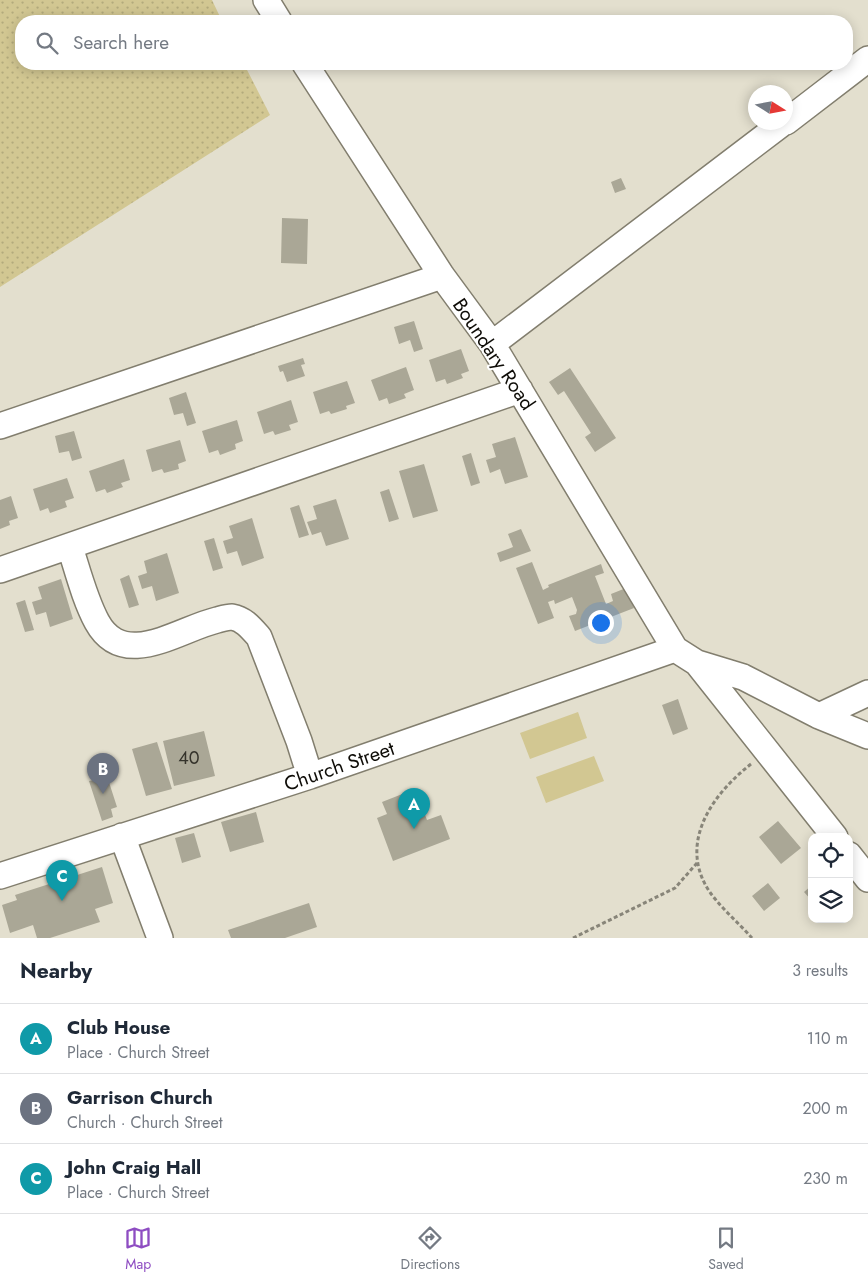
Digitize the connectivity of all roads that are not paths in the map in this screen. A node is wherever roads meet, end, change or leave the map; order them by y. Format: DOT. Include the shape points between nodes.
graph roads {
  1 [pos="266,0"];
  2 [pos="275,15"];
  3 [pos="868,59"];
  4 [pos="309,70"];
  5 [pos="793,116"];
  6 [pos="774,130"];
  7 [pos="442,276"];
  8 [pos="492,344"];
  9 [pos="520,390"];
  10 [pos="0,426"];
  11 [pos="70,547"];
  12 [pos="0,570"];
  13 [pos="676,649"];
  14 [pos="697,663"];
  15 [pos="868,693"];
  16 [pos="819,716"];
  17 [pos="868,736"];
  18 [pos="310,776"];
  19 [pos="832,833"];
  20 [pos="122,836"];
  21 [pos="853,860"];
  22 [pos="0,876"];
  23 [pos="868,879"];
  24 [pos="160,938"];
  1 -- 2 [label="street"];
  3 -- 5 [label="street"];
  4 -- 7 [label="street, Boundary Road"];
  6 -- 8 [label="street"];
  7 -- 8 [label="street, Boundary Road"];
  7 -- 10 [label="street"];
  8 -- 9 [label="street, Boundary Road"];
  9 -- 11 [label="street"];
  9 -- 13 [label="street, Boundary Road"];
  11 -- 12 [label="street"];
  11 -- 18 [label="street" via="98,624 118,644 143,646 231,617 248,624 259,637"];
  13 -- 14 [label="street"];
  13 -- 18 [label="street, Church Street"];
  14 -- 16 [label="street" via="743,678"];
  14 -- 19 [label="street"];
  15 -- 16 [label="street"];
  16 -- 17 [label="street"];
  18 -- 20 [label="street, Church Street"];
  20 -- 22 [label="street, Church Street"];
  20 -- 24 [label="street"];
  21 -- 23 [label="street"];
}
